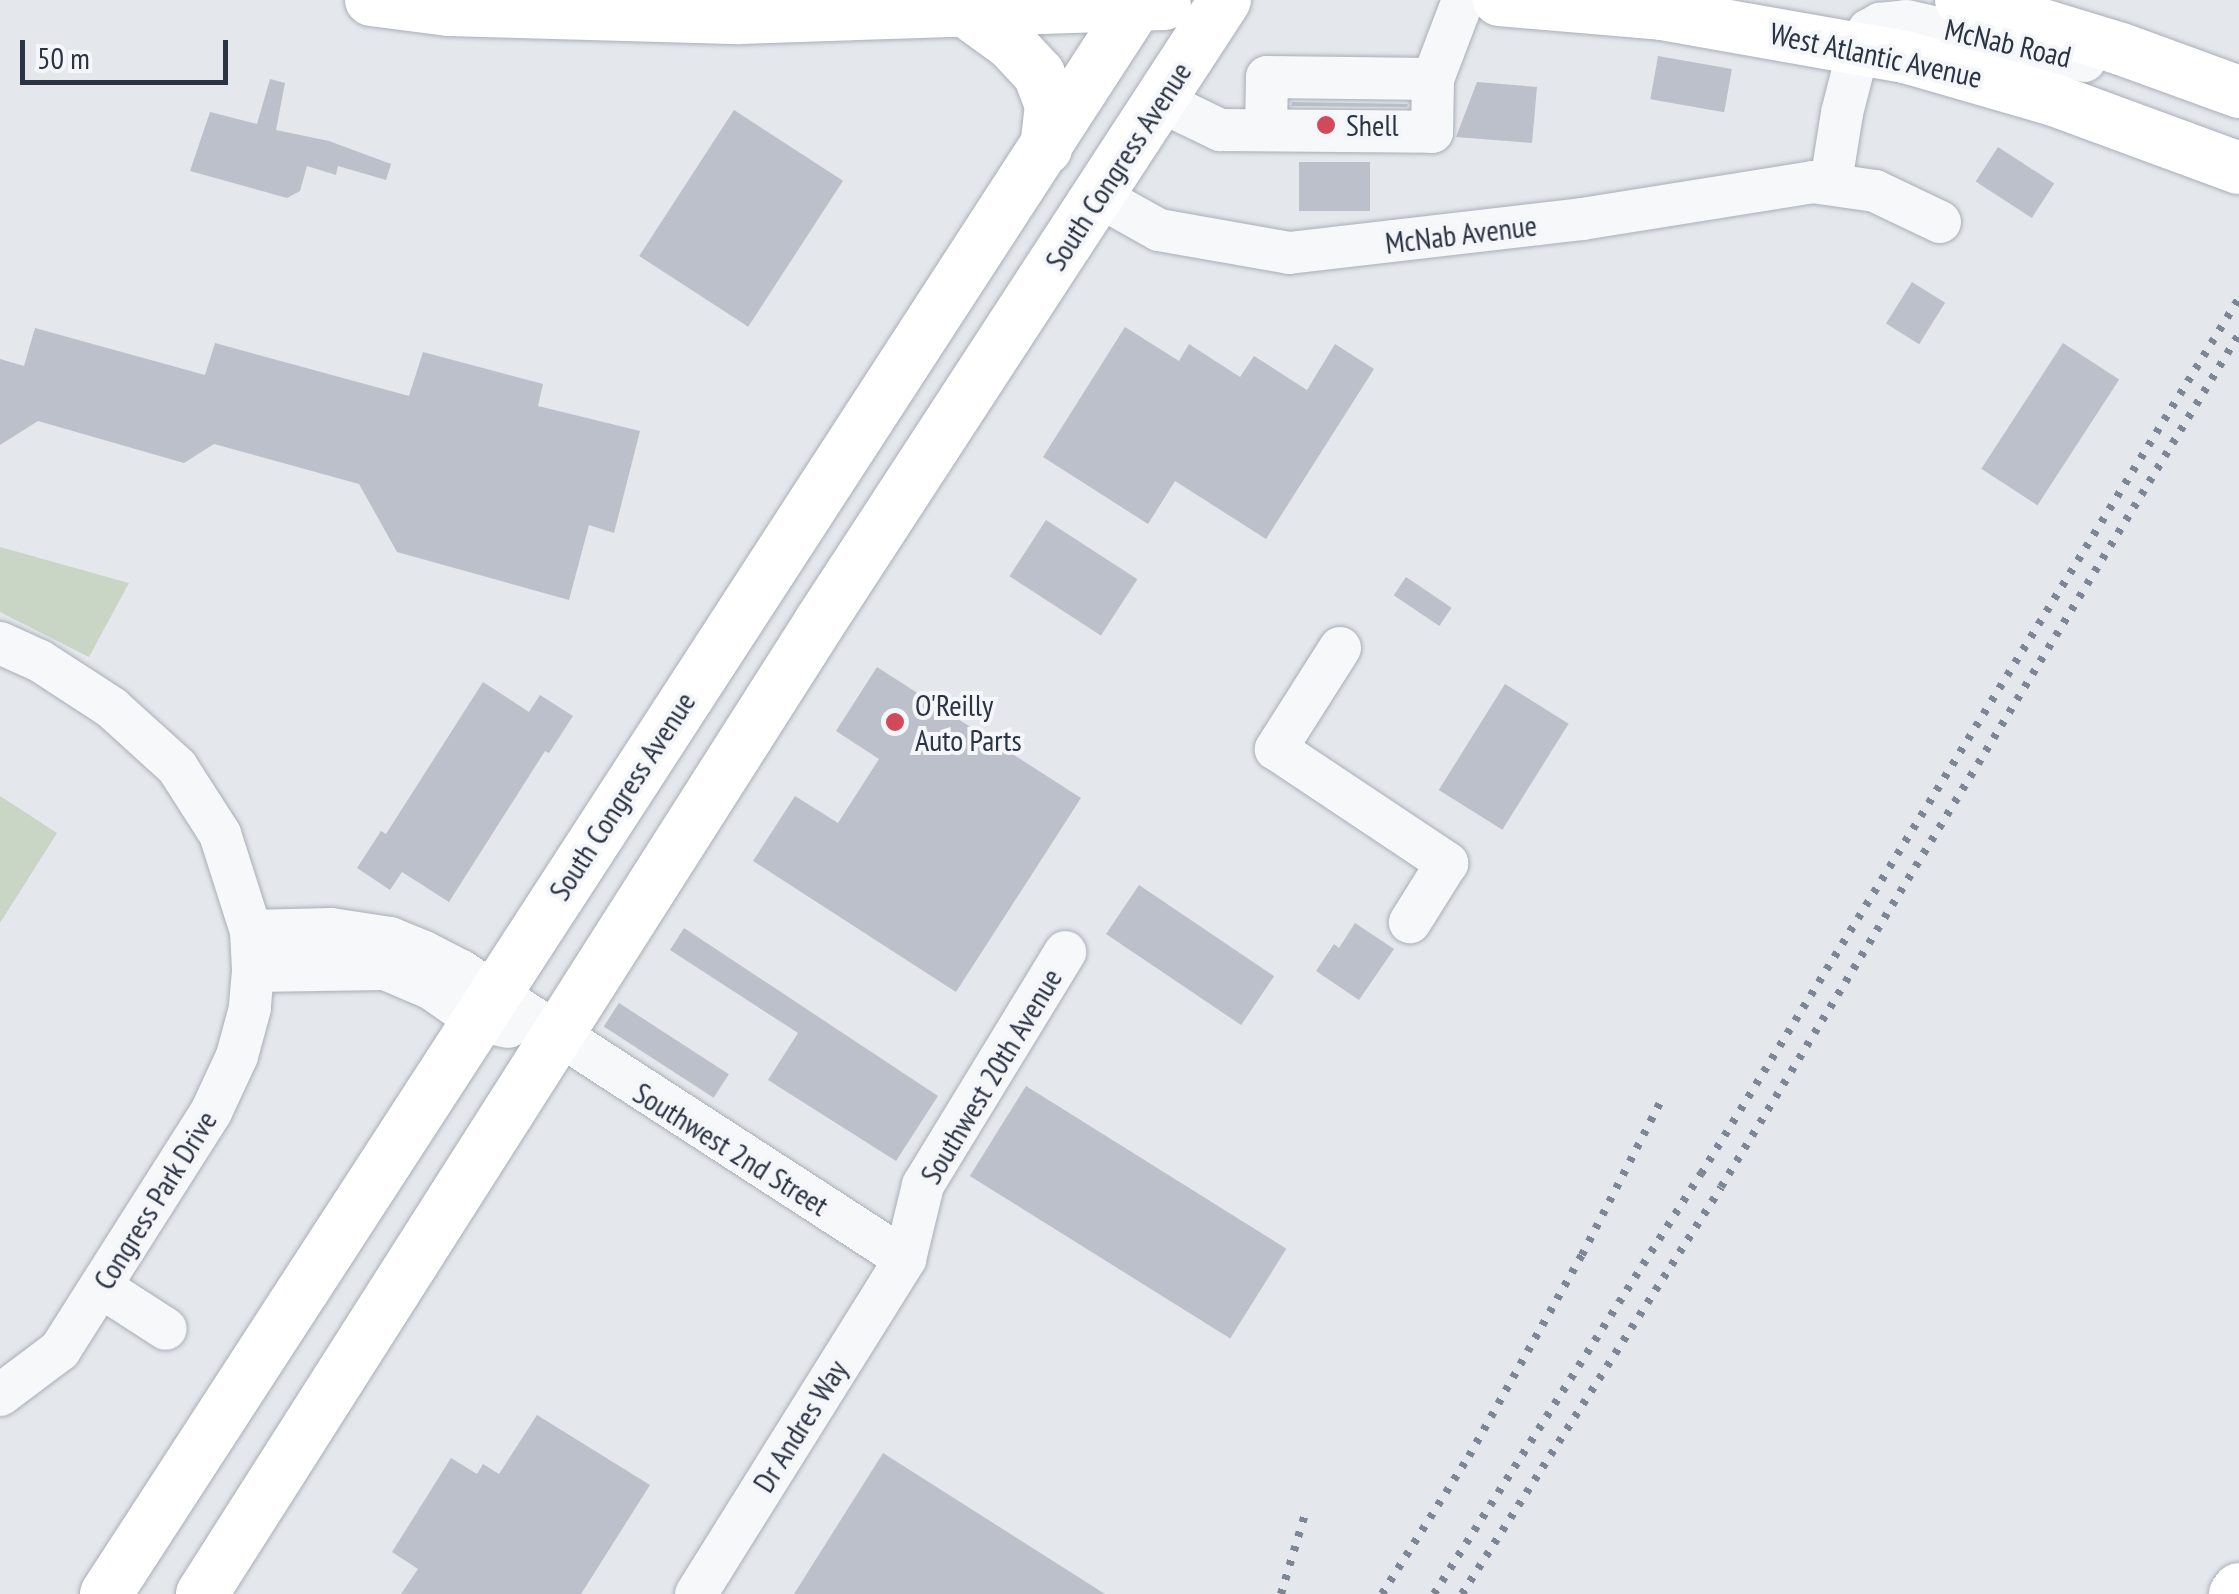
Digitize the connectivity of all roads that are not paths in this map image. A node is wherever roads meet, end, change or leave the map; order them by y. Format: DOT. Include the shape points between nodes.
graph roads {
  1 [pos="371,0"];
  2 [pos="1223,0"];
  3 [pos="1463,0"];
  4 [pos="1499,0"];
  5 [pos="1961,0"];
  6 [pos="1138,3"];
  7 [pos="964,10"];
  8 [pos="1859,46"];
  9 [pos="2239,94"];
  10 [pos="1160,101"];
  11 [pos="1046,148"];
  12 [pos="2239,168"];
  13 [pos="1831,182"];
  14 [pos="1098,196"];
  15 [pos="1940,222"];
  16 [pos="805,514"];
  17 [pos="820,622"];
  18 [pos="0,643"];
  19 [pos="1340,648"];
  20 [pos="1410,922"];
  21 [pos="252,951"];
  22 [pos="1065,952"];
  23 [pos="484,1007"];
  24 [pos="558,1038"];
  25 [pos="905,1259"];
  26 [pos="101,1286"];
  27 [pos="166,1328"];
  28 [pos="0,1395"];
  29 [pos="106,1594"];
  30 [pos="202,1594"];
  31 [pos="696,1594"];
  1 -- 7 [label="main road" via="612,16"];
  2 -- 6 [label="main road"];
  2 -- 10 [label="main road, South Congress Avenue"];
  3 -- 10 [label="street" via="1432,79 1432,132 1337,106 1220,130"];
  4 -- 8 [label="main road, West Atlantic Avenue" via="1661,14"];
  5 -- 9 [label="main road" via="2122,49"];
  6 -- 7 [label="main road"];
  6 -- 11 [label="main road, South Congress Avenue"];
  7 -- 11 [label="main road" via="1039,74 1051,105"];
  8 -- 9 [label="street, McNab Road" via="1869,30 1907,20"];
  8 -- 12 [label="main road, West Atlantic Avenue" via="2054,100"];
  8 -- 13 [label="street"];
  10 -- 14 [label="main road, South Congress Avenue"];
  11 -- 16 [label="main road, South Congress Avenue"];
  13 -- 14 [label="street, McNab Avenue" via="1582,220 1288,253 1159,230"];
  13 -- 15 [label="street" via="1876,191"];
  14 -- 17 [label="main road, South Congress Avenue"];
  16 -- 17 [label="main road" via="826,576"];
  16 -- 23 [label="main road, South Congress Avenue"];
  17 -- 24 [label="main road, South Congress Avenue"];
  18 -- 21 [label="street, Congress Park Drive" via="112,708 177,767 220,834"];
  19 -- 20 [label="street" via="1276,749 1447,863"];
  21 -- 23 [label="street" via="385,969"];
  21 -- 26 [label="street, Congress Park Drive" via="237,1056 211,1112"];
  22 -- 25 [label="street, Southwest 20th Avenue" via="922,1185"];
  23 -- 24 [label="street, Southwest 2nd Street"];
  23 -- 29 [label="main road, South Congress Avenue"];
  24 -- 25 [label="street, Southwest 2nd Street"];
  24 -- 30 [label="main road, South Congress Avenue"];
  25 -- 31 [label="street, Dr Andres Way"];
  26 -- 27 [label="street"];
  26 -- 28 [label="street, Congress Park Drive" via="60,1350"];
}
